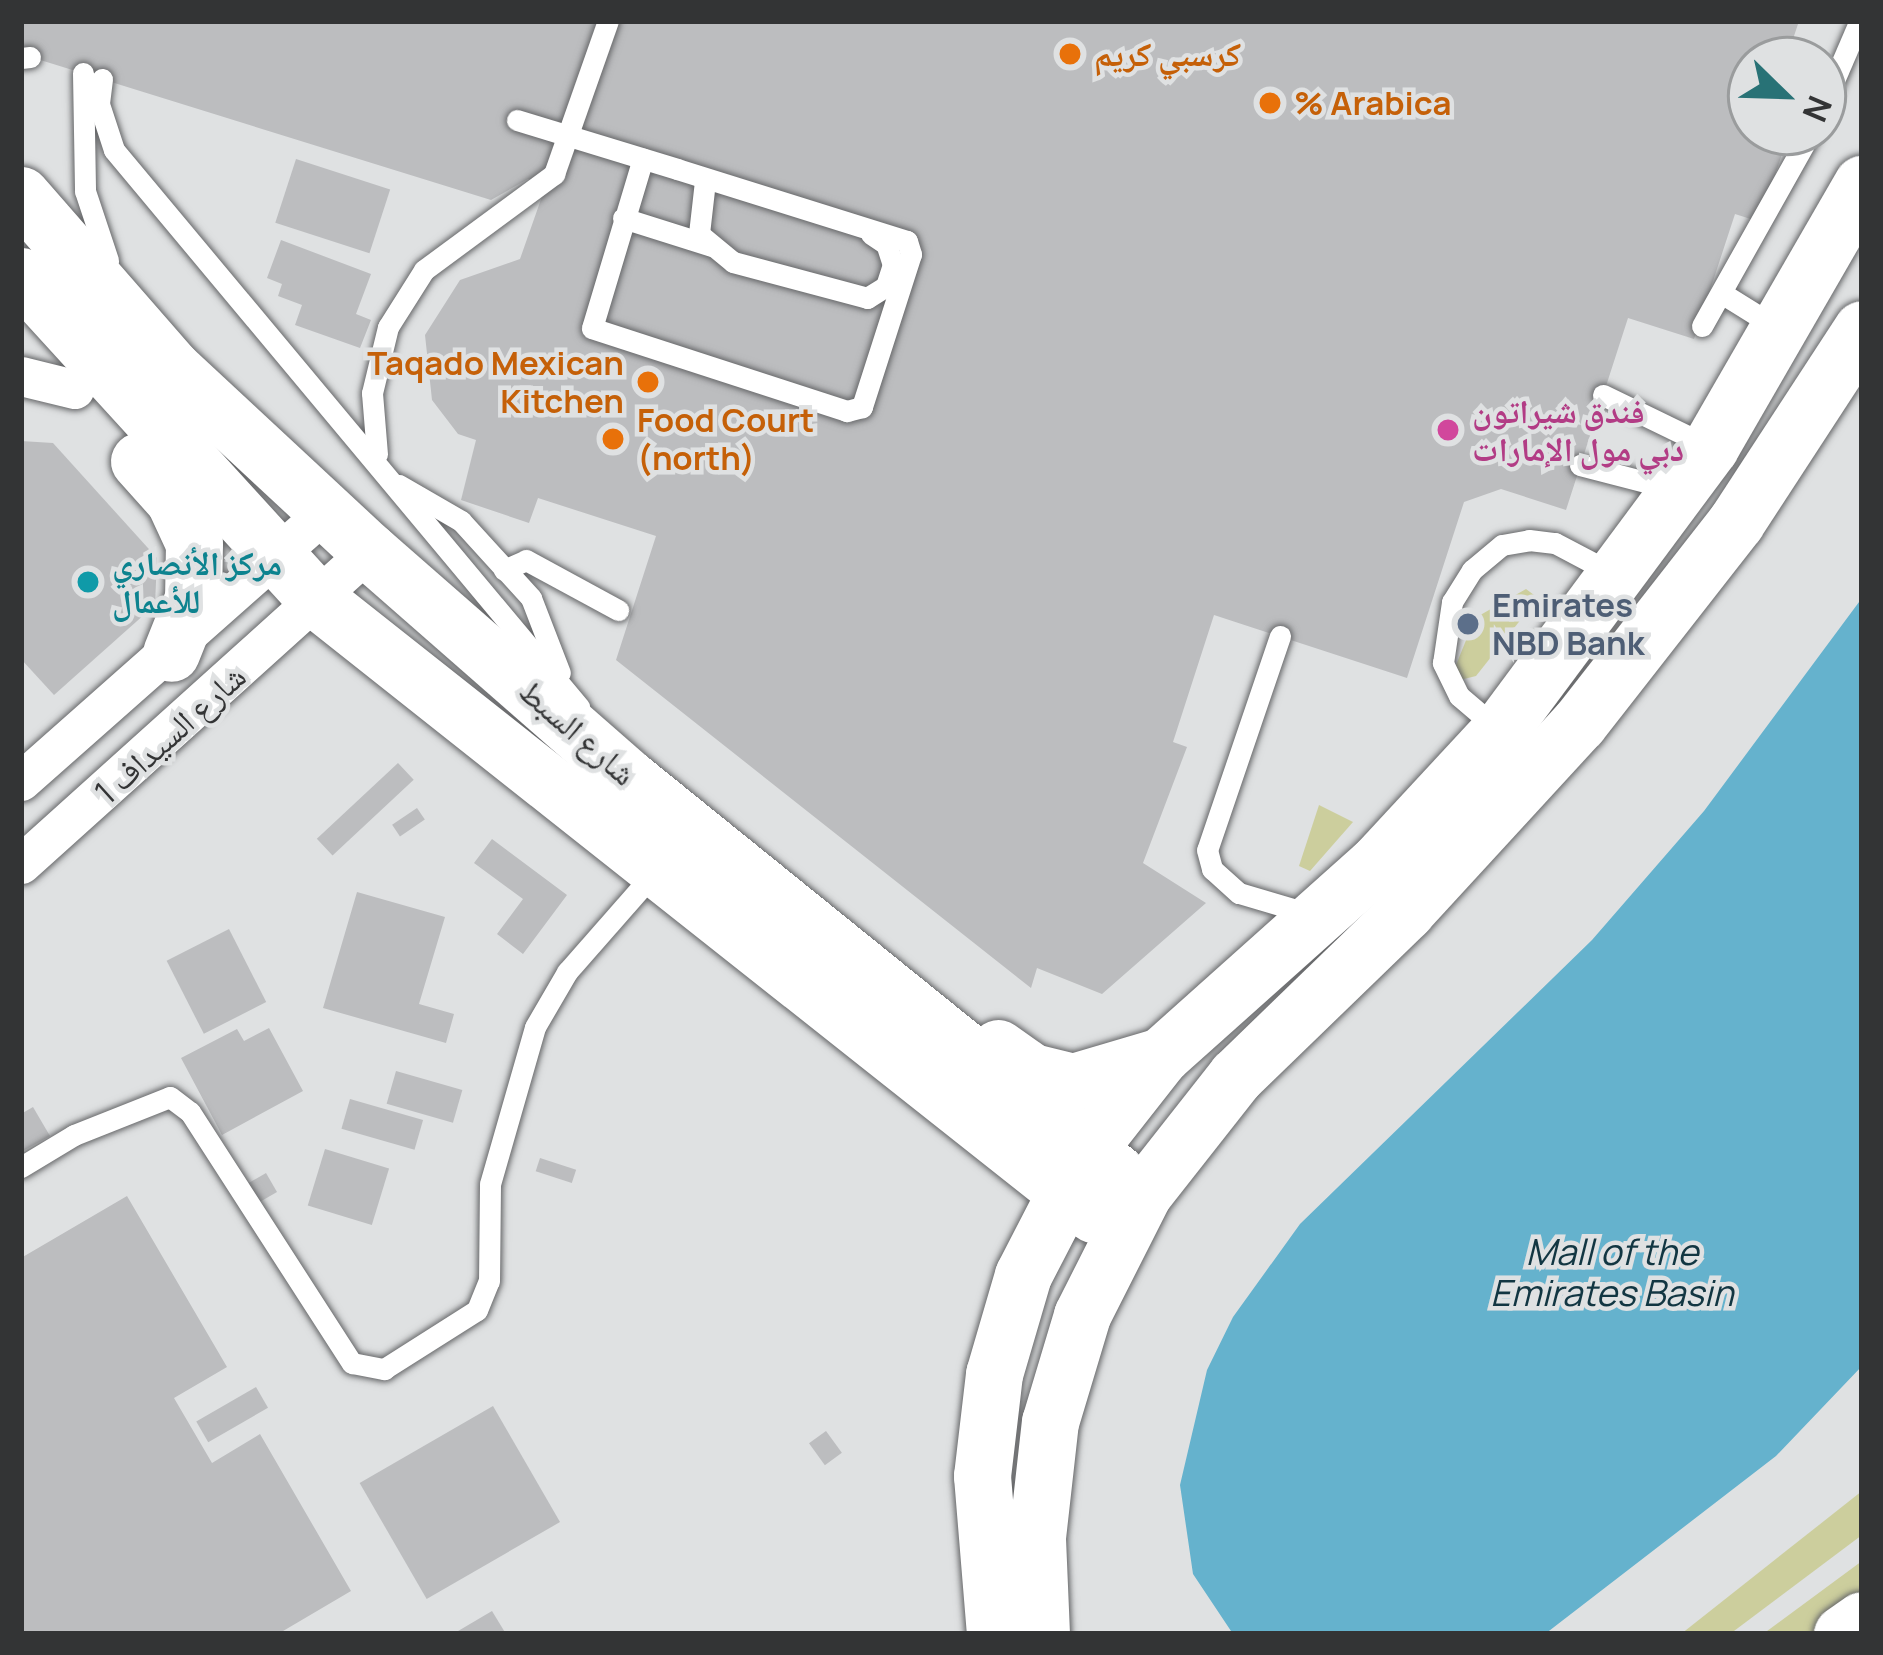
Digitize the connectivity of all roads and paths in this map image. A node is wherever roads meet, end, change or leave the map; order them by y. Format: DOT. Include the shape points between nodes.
graph roads {
  1 [pos="608,21"];
  2 [pos="568,138"];
  3 [pos="1798,156"];
  4 [pos="642,160"];
  5 [pos="705,181"];
  6 [pos="1862,184"];
  7 [pos="21,195"];
  8 [pos="623,218"];
  9 [pos="706,244"];
  10 [pos="21,276"];
  11 [pos="1723,294"];
  12 [pos="871,296"];
  13 [pos="896,304"];
  14 [pos="21,313"];
  15 [pos="1702,326"];
  16 [pos="1862,329"];
  17 [pos="1781,330"];
  18 [pos="172,368"];
  19 [pos="48,382"];
  20 [pos="1603,395"];
  21 [pos="378,460"];
  22 [pos="1580,465"];
  23 [pos="1696,468"];
  24 [pos="1619,480"];
  25 [pos="395,484"];
  26 [pos="326,511"];
  27 [pos="369,550"];
  28 [pos="1634,557"];
  29 [pos="273,559"];
  30 [pos="504,570"];
  31 [pos="316,599"];
  32 [pos="618,610"];
  33 [pos="1280,636"];
  34 [pos="170,653"];
  35 [pos="561,680"];
  36 [pos="1500,730"];
  37 [pos="627,777"];
  38 [pos="21,781"];
  39 [pos="21,864"];
  40 [pos="654,872"];
  41 [pos="1323,914"];
  42 [pos="906,1004"];
  43 [pos="1161,1056"];
  44 [pos="21,1167"];
  45 [pos="1075,1171"];
  46 [pos="1132,1214"];
  47 [pos="1862,1620"];
  48 [pos="995,1634"];
  49 [pos="1041,1634"];
  50 [pos="1842,1634"];
  1 -- 2 [label="lane"];
  2 -- 4 [label="lane"];
  2 -- 21 [label="lane" via="525,203 450,248 405,297 377,359"];
  3 -- 11 [label="lane"];
  4 -- 5 [label="lane"];
  4 -- 8 [label="lane"];
  4 -- 13 [label="lane" via="907,241 911,254"];
  5 -- 9 [label="lane" via="696,210"];
  5 -- 12 [label="lane" via="878,237 893,265 886,286"];
  6 -- 17 [label="street"];
  7 -- 18 [label="street, شارع السبط"];
  8 -- 9 [label="lane"];
  8 -- 13 [label="lane" via="592,318 602,334 852,412 862,407"];
  9 -- 12 [label="lane"];
  10 -- 29 [label="street, شارع السبط"];
  11 -- 15 [label="lane"];
  11 -- 17 [label="lane"];
  12 -- 13 [label="lane"];
  14 -- 19 [label="street"];
  16 -- 46 [label="street" via="1736,522 1579,723 1406,911 1236,1076"];
  17 -- 23 [label="street"];
  18 -- 21 [label="lane" via="158,329 96,238 85,191 92,76 114,150"];
  18 -- 26 [label="street, شارع السبط"];
  19 -- 34 [label="street" via="189,528 196,580"];
  20 -- 23 [label="lane"];
  21 -- 25 [label="lane"];
  22 -- 24 [label="lane"];
  23 -- 24 [label="lane"];
  23 -- 28 [label="street"];
  24 -- 28 [label="lane"];
  25 -- 30 [label="lane" via="446,510"];
  25 -- 35 [label="lane"];
  26 -- 27 [label="street, شارع السبط"];
  26 -- 29 [label="street, شارع السيداف 1"];
  27 -- 31 [label="street, شارع السيداف 1"];
  27 -- 37 [label="street, شارع السبط"];
  28 -- 36 [label="street"];
  28 -- 36 [label="lane" via="1528,540 1502,545 1472,570 1452,602 1443,663 1459,696"];
  29 -- 31 [label="street, شارع السبط"];
  29 -- 34 [label="street, شارع السيداف 1"];
  30 -- 32 [label="lane" via="526,560"];
  30 -- 35 [label="lane" via="538,609"];
  31 -- 39 [label="street, شارع السيداف 1"];
  31 -- 40 [label="street, شارع السبط"];
  33 -- 41 [label="lane" via="1207,850 1212,868 1239,893"];
  34 -- 38 [label="street, شارع السيداف 1"];
  35 -- 37 [label="lane"];
  36 -- 41 [label="street"];
  37 -- 42 [label="street, شارع السبط"];
  40 -- 44 [label="lane" via="567,972 535,1027 490,1184 489,1280 477,1310 384,1369 352,1364 190,1112 170,1097"];
  40 -- 45 [label="street, شارع السبط"];
  41 -- 43 [label="street"];
  42 -- 43 [label="street" via="959,1018 1052,1079 1100,1078"];
  42 -- 45 [label="street, شارع السبط"];
  43 -- 45 [label="street"];
  45 -- 46 [label="street, شارع السبط"];
  45 -- 48 [label="street" via="1006,1324 986,1425 982,1529"];
  46 -- 49 [label="street" via="1082,1315 1050,1422 1037,1537"];
  47 -- 50 [label="street"];
}
